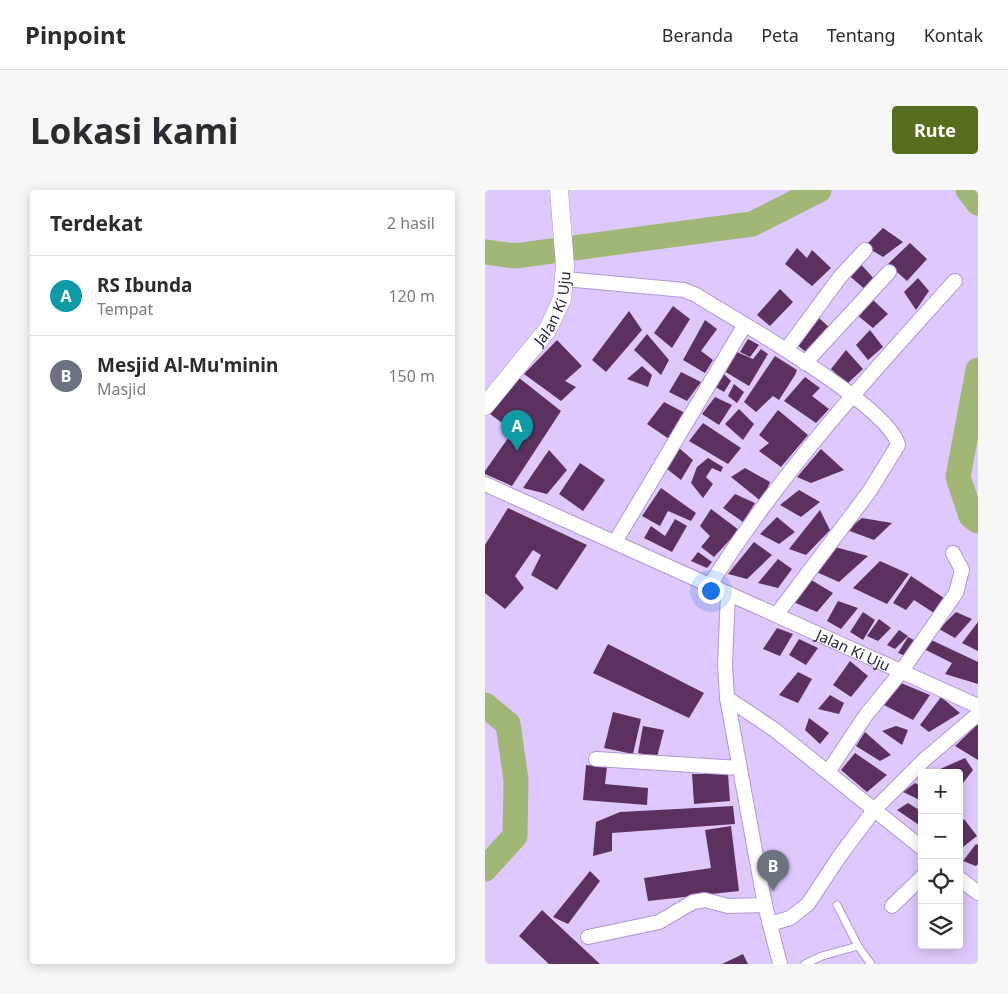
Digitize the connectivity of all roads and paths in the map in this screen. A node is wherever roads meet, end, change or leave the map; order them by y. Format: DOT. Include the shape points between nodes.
graph roads {
  1 [pos="560,194"];
  2 [pos="865,250"];
  3 [pos="565,272"];
  4 [pos="889,272"];
  5 [pos="955,281"];
  6 [pos="744,326"];
  7 [pos="786,350"];
  8 [pos="805,363"];
  9 [pos="853,396"];
  10 [pos="485,406"];
  11 [pos="485,484"];
  12 [pos="615,542"];
  13 [pos="953,553"];
  14 [pos="710,585"];
  15 [pos="728,593"];
  16 [pos="777,614"];
  17 [pos="901,672"];
  18 [pos="727,698"];
  19 [pos="978,706"];
  20 [pos="978,714"];
  21 [pos="597,759"];
  22 [pos="740,768"];
  23 [pos="828,772"];
  24 [pos="875,810"];
  25 [pos="918,845"];
  26 [pos="918,881"];
  27 [pos="963,881"];
  28 [pos="978,892"];
  29 [pos="765,905"];
  30 [pos="837,905"];
  31 [pos="892,906"];
  32 [pos="770,924"];
  33 [pos="588,937"];
  34 [pos="858,946"];
  35 [pos="780,964"];
  36 [pos="805,964"];
  37 [pos="871,964"];
  1 -- 3 [label="street, Jalan Ki Uju"];
  2 -- 7 [label="street" via="840,277"];
  3 -- 6 [label="street" via="684,290"];
  3 -- 10 [label="street, Jalan Ki Uju" via="562,299 548,330"];
  4 -- 8 [label="street"];
  5 -- 9 [label="street"];
  6 -- 7 [label="street"];
  6 -- 12 [label="street"];
  7 -- 8 [label="street"];
  8 -- 9 [label="street"];
  9 -- 14 [label="street" via="772,492"];
  9 -- 16 [label="street" via="893,432 898,445 869,492"];
  11 -- 12 [label="street, Jalan Ki Uju"];
  12 -- 14 [label="street, Jalan Ki Uju"];
  13 -- 17 [label="street" via="962,570 956,593"];
  14 -- 15 [label="street, Jalan Ki Uju"];
  15 -- 16 [label="street, Jalan Ki Uju"];
  15 -- 18 [label="street"];
  16 -- 17 [label="street, Jalan Ki Uju"];
  17 -- 19 [label="street, Jalan Ki Uju"];
  17 -- 23 [label="street"];
  18 -- 22 [label="street"];
  18 -- 23 [label="street" via="775,730"];
  20 -- 24 [label="street" via="924,760"];
  21 -- 22 [label="street"];
  22 -- 29 [label="street"];
  23 -- 24 [label="street"];
  24 -- 25 [label="street"];
  24 -- 32 [label="street" via="839,856 808,904 790,918"];
  26 -- 31 [label="street"];
  27 -- 28 [label="street"];
  29 -- 32 [label="street"];
  29 -- 33 [label="street" via="728,906 705,900 693,902 659,922"];
  30 -- 34 [label="lane"];
  32 -- 35 [label="street"];
  34 -- 36 [label="lane"];
  34 -- 37 [label="lane"];
}
